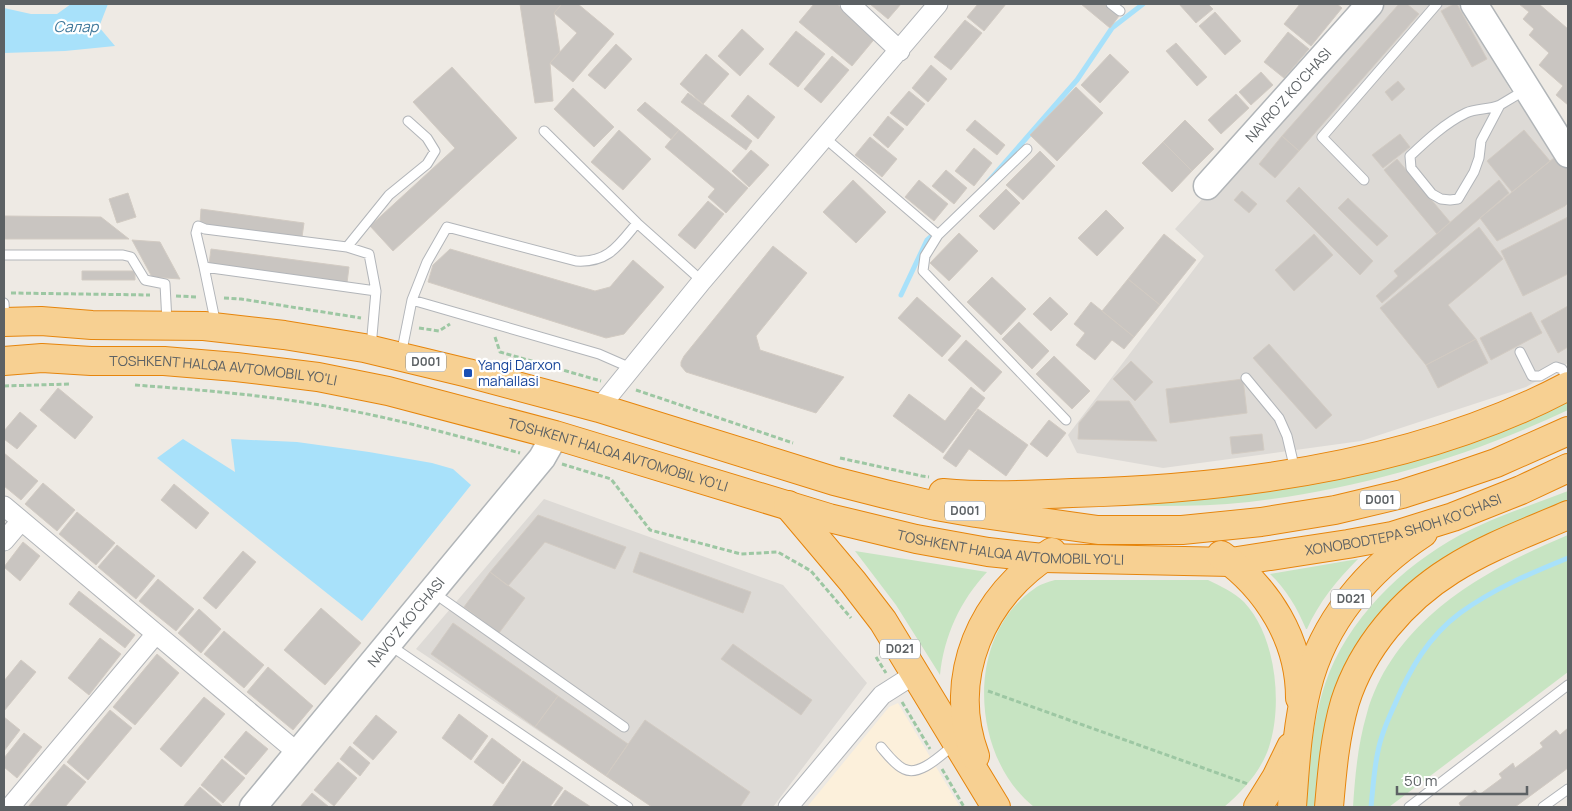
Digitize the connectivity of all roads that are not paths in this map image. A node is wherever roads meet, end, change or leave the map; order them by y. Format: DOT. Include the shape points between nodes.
graph roads {
  1 [pos="850,4"];
  2 [pos="938,4"];
  3 [pos="1111,4"];
  4 [pos="1370,4"];
  5 [pos="1437,4"];
  6 [pos="1474,4"];
  7 [pos="1120,11"];
  8 [pos="900,51"];
  9 [pos="1527,88"];
  10 [pos="1500,105"];
  11 [pos="408,121"];
  12 [pos="544,131"];
  13 [pos="825,138"];
  14 [pos="1027,149"];
  15 [pos="1568,154"];
  16 [pos="1364,180"];
  17 [pos="1207,186"];
  18 [pos="637,223"];
  19 [pos="938,235"];
  20 [pos="348,247"];
  21 [pos="4,255"];
  22 [pos="204,267"];
  23 [pos="702,281"];
  24 [pos="376,291"];
  25 [pos="412,300"];
  26 [pos="4,316"];
  27 [pos="167,325"];
  28 [pos="216,328"];
  29 [pos="371,350"];
  30 [pos="1520,352"];
  31 [pos="401,356"];
  32 [pos="4,361"];
  33 [pos="631,368"];
  34 [pos="1246,378"];
  35 [pos="1568,380"];
  36 [pos="1568,386"];
  37 [pos="599,408"];
  38 [pos="1066,420"];
  39 [pos="1568,431"];
  40 [pos="549,446"];
  41 [pos="832,468"];
  42 [pos="1568,468"];
  43 [pos="1295,472"];
  44 [pos="788,505"];
  45 [pos="4,506"];
  46 [pos="1568,515"];
  47 [pos="1453,517"];
  48 [pos="21,520"];
  49 [pos="1098,530"];
  50 [pos="1182,530"];
  51 [pos="4,541"];
  52 [pos="1043,558"];
  53 [pos="1230,562"];
  54 [pos="432,592"];
  55 [pos="155,635"];
  56 [pos="388,644"];
  57 [pos="1568,685"];
  58 [pos="910,691"];
  59 [pos="1300,719"];
  60 [pos="624,727"];
  61 [pos="957,743"];
  62 [pos="881,747"];
  63 [pos="298,753"];
  64 [pos="1568,789"];
  65 [pos="1263,799"];
  66 [pos="10,807"];
  67 [pos="253,807"];
  68 [pos="628,807"];
  69 [pos="788,807"];
  70 [pos="995,807"];
  71 [pos="1292,807"];
  72 [pos="1329,807"];
  73 [pos="1409,807"];
  74 [pos="1543,807"];
  1 -- 8 [label="street"];
  2 -- 8 [label="street"];
  3 -- 7 [label="lane"];
  4 -- 17 [label="street, NAVRO'Z KO'CHASI"];
  5 -- 16 [label="lane" via="1322,137"];
  6 -- 9 [label="street"];
  8 -- 13 [label="street"];
  9 -- 10 [label="lane"];
  9 -- 15 [label="street"];
  10 -- 10 [label="lane" via="1481,141 1474,172 1458,198 1441,199 1432,194 1411,168 1410,156 1467,112"];
  11 -- 20 [label="lane" via="427,138 435,151 427,164 389,195"];
  12 -- 18 [label="lane"];
  13 -- 19 [label="lane"];
  13 -- 23 [label="street"];
  14 -- 19 [label="lane"];
  18 -- 23 [label="lane"];
  18 -- 25 [label="lane" via="612,252 588,262 447,227 427,262"];
  19 -- 38 [label="lane" via="925,256 923,271"];
  20 -- 22 [label="lane" via="198,226 196,233"];
  20 -- 24 [label="lane" via="369,254"];
  21 -- 27 [label="lane" via="123,255 131,258 145,280 165,284"];
  22 -- 24 [label="lane"];
  22 -- 28 [label="lane"];
  23 -- 33 [label="street"];
  24 -- 29 [label="lane"];
  25 -- 31 [label="lane"];
  25 -- 33 [label="lane" via="599,354"];
  26 -- 27 [label="highway, TOSHKENT HALQA AVTOMOBIL YO'LI / D001" via="92,325"];
  27 -- 28 [label="highway, TOSHKENT HALQA AVTOMOBIL YO'LI / D001"];
  28 -- 29 [label="highway, TOSHKENT HALQA AVTOMOBIL YO'LI / D001" via="284,335"];
  29 -- 31 [label="highway, TOSHKENT HALQA AVTOMOBIL YO'LI / D001"];
  30 -- 35 [label="lane" via="1532,376 1540,376 1556,366 1562,369"];
  31 -- 37 [label="highway, TOSHKENT HALQA AVTOMOBIL YO'LI / D001"];
  32 -- 40 [label="highway, TOSHKENT HALQA AVTOMOBIL YO'LI" via="42,358 164,362 277,371 388,391"];
  33 -- 37 [label="street"];
  34 -- 43 [label="lane" via="1279,418 1287,436"];
  36 -- 43 [label="highway" via="1516,411 1396,452"];
  37 -- 41 [label="highway, TOSHKENT HALQA AVTOMOBIL YO'LI / D001"];
  39 -- 50 [label="highway, XONOBODTEPA SHOH KO'CHASI / D001" via="1496,463 1402,494 1307,515"];
  40 -- 44 [label="highway, TOSHKENT HALQA AVTOMOBIL YO'LI"];
  40 -- 54 [label="street, NAVO'Z KO'CHASI"];
  41 -- 43 [label="highway" via="954,494 1114,492 1200,486"];
  41 -- 49 [label="highway, TOSHKENT HALQA AVTOMOBIL YO'LI / D001" via="936,506"];
  42 -- 47 [label="highway, XONOBODTEPA SHOH KO'CHASI"];
  44 -- 52 [label="highway, TOSHKENT HALQA AVTOMOBIL YO'LI" via="916,539"];
  44 -- 58 [label="highway, D021" via="883,621"];
  45 -- 48 [label="street"];
  46 -- 72 [label="highway" via="1495,546 1451,570 1416,596 1386,628 1362,663 1345,703 1335,744"];
  47 -- 53 [label="highway, XONOBODTEPA SHOH KO'CHASI" via="1392,536"];
  47 -- 59 [label="highway, D021" via="1402,548 1349,600 1317,657"];
  48 -- 51 [label="street"];
  48 -- 55 [label="street"];
  49 -- 50 [label="highway, TOSHKENT HALQA AVTOMOBIL YO'LI / D001"];
  49 -- 52 [label="highway, D021"];
  50 -- 53 [label="highway, D021"];
  52 -- 53 [label="highway, TOSHKENT HALQA AVTOMOBIL YO'LI"];
  52 -- 70 [label="highway, D021" via="1018,577 992,609 975,645 966,683 969,736"];
  53 -- 59 [label="highway, D021" via="1260,590 1287,636 1297,669"];
  54 -- 56 [label="street, NAVO'Z KO'CHASI"];
  54 -- 60 [label="lane"];
  55 -- 63 [label="street"];
  55 -- 66 [label="street"];
  56 -- 63 [label="street, NAVO'Z KO'CHASI"];
  56 -- 68 [label="lane"];
  57 -- 73 [label="lane"];
  58 -- 61 [label="highway, D021"];
  58 -- 69 [label="street" via="882,695"];
  59 -- 65 [label="highway, D021" via="1287,755"];
  59 -- 71 [label="highway, D021"];
  61 -- 62 [label="lane" via="920,770 911,772 902,769"];
  61 -- 70 [label="highway, D021"];
  63 -- 67 [label="street, NAVO'Z KO'CHASI"];
  64 -- 74 [label="lane"];
}
